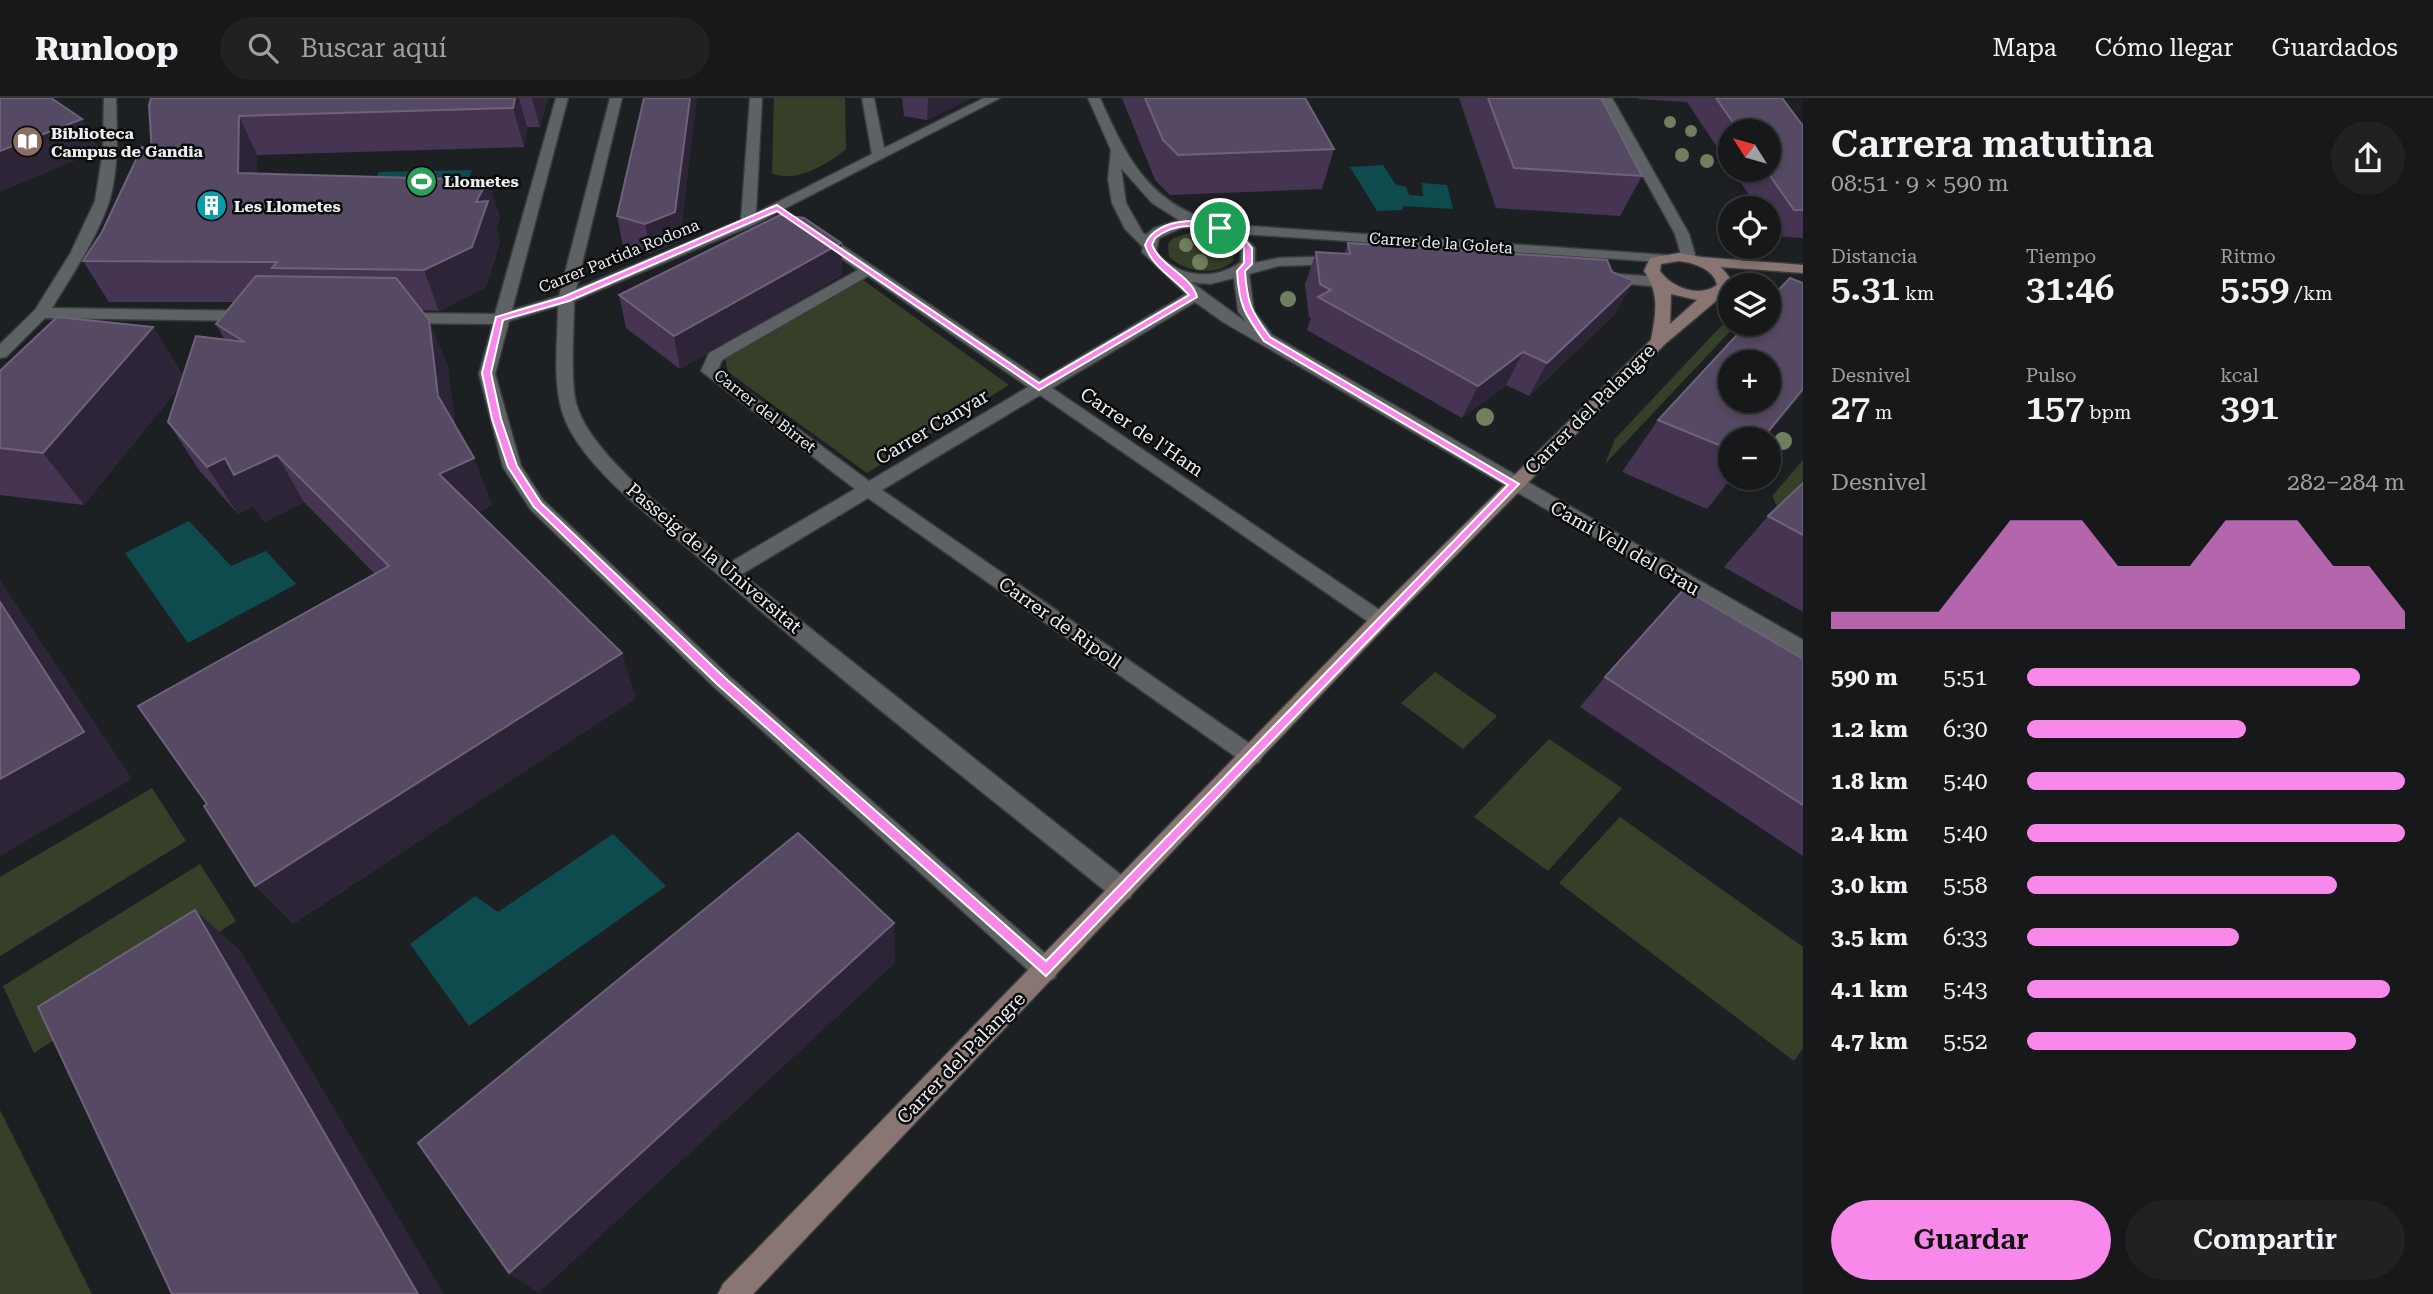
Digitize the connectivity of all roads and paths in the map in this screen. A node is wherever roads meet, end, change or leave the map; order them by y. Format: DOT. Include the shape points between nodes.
graph roads {
  1 [pos="110,98"];
  2 [pos="562,98"];
  3 [pos="616,98"];
  4 [pos="756,98"];
  5 [pos="868,98"];
  6 [pos="993,98"];
  7 [pos="1094,98"];
  8 [pos="1606,98"];
  9 [pos="1116,152"];
  10 [pos="878,154"];
  11 [pos="777,208"];
  12 [pos="748,222"];
  13 [pos="1197,223"];
  14 [pos="1220,228"];
  15 [pos="1149,245"];
  16 [pos="1661,258"];
  17 [pos="1694,259"];
  18 [pos="1357,260"];
  19 [pos="1803,269"];
  20 [pos="868,270"];
  21 [pos="1241,271"];
  22 [pos="1173,273"];
  23 [pos="1589,277"];
  24 [pos="1718,277"];
  25 [pos="1661,282"];
  26 [pos="1718,288"];
  27 [pos="1718,290"];
  28 [pos="1194,296"];
  29 [pos="566,299"];
  30 [pos="41,313"];
  31 [pos="272,316"];
  32 [pos="381,317"];
  33 [pos="499,319"];
  34 [pos="1267,339"];
  35 [pos="1659,341"];
  36 [pos="0,353"];
  37 [pos="1039,387"];
  38 [pos="1514,484"];
  39 [pos="869,490"];
  40 [pos="728,573"];
  41 [pos="1380,620"];
  42 [pos="1803,650"];
  43 [pos="1251,756"];
  44 [pos="1122,890"];
  45 [pos="1046,970"];
  46 [pos="733,1294"];
  1 -- 30 [label="street" via="110,151 102,201"];
  2 -- 33 [label="street"];
  3 -- 29 [label="street, Passeig de la Universitat"];
  4 -- 12 [label="street"];
  5 -- 10 [label="street"];
  6 -- 10 [label="street, Carrer Partida Rodona"];
  7 -- 9 [label="street"];
  8 -- 17 [label="street"];
  9 -- 13 [label="street" via="1150,195 1171,212"];
  9 -- 15 [label="street" via="1113,180 1119,207 1136,236"];
  10 -- 11 [label="street, Carrer Partida Rodona"];
  11 -- 12 [label="street, Carrer Partida Rodona"];
  11 -- 20 [label="street, Carrer de l'Ham"];
  12 -- 29 [label="street, Carrer Partida Rodona"];
  13 -- 14 [label="street"];
  13 -- 15 [label="street" via="1159,231"];
  14 -- 16 [label="street, Carrer de la Goleta"];
  14 -- 21 [label="street, Camí Vell del Grau" via="1248,248 1248,264"];
  15 -- 22 [label="street, Camí Vell del Grau" via="1154,260"];
  16 -- 17 [label="street"];
  16 -- 25 [label="street, Carrer del Palangre" via="1653,266"];
  17 -- 19 [label="street"];
  17 -- 24 [label="street" via="1717,271"];
  18 -- 21 [label="street, Carrer de la Goleta" via="1278,262"];
  20 -- 37 [label="street, Carrer de l'Ham"];
  20 -- 39 [label="street, Carrer del Birret" via="715,357 709,371"];
  21 -- 22 [label="street, Carrer de la Goleta" via="1203,279"];
  21 -- 34 [label="street, Camí Vell del Grau" via="1246,311"];
  22 -- 28 [label="street, Camí Vell del Grau"];
  23 -- 25 [label="street"];
  25 -- 26 [label="street" via="1682,292"];
  25 -- 35 [label="street, Carrer del Palangre" via="1665,302"];
  27 -- 35 [label="street, Carrer del Palangre"];
  28 -- 34 [label="street, Camí Vell del Grau"];
  28 -- 37 [label="street, Carrer Canyar"];
  29 -- 33 [label="street, Carrer Partida Rodona"];
  29 -- 40 [label="street, Passeig de la Universitat" via="567,401 575,423 630,488"];
  30 -- 31 [label="street"];
  30 -- 36 [label="street"];
  32 -- 33 [label="street, Carrer Partida Rodona"];
  33 -- 45 [label="street" via="486,373 512,467 537,505 721,681"];
  34 -- 38 [label="street, Camí Vell del Grau"];
  35 -- 38 [label="street, Carrer del Palangre"];
  37 -- 39 [label="street, Carrer Canyar"];
  37 -- 41 [label="street, Carrer de l'Ham"];
  38 -- 41 [label="street, Carrer del Palangre"];
  38 -- 42 [label="street, Camí Vell del Grau"];
  39 -- 40 [label="street, Carrer Canyar"];
  39 -- 43 [label="street, Carrer de Ripoll"];
  40 -- 44 [label="street, Passeig de la Universitat"];
  41 -- 43 [label="street, Carrer del Palangre"];
  43 -- 44 [label="street, Carrer del Palangre"];
  44 -- 45 [label="street, Carrer del Palangre"];
  45 -- 46 [label="street, Carrer del Palangre"];
}
